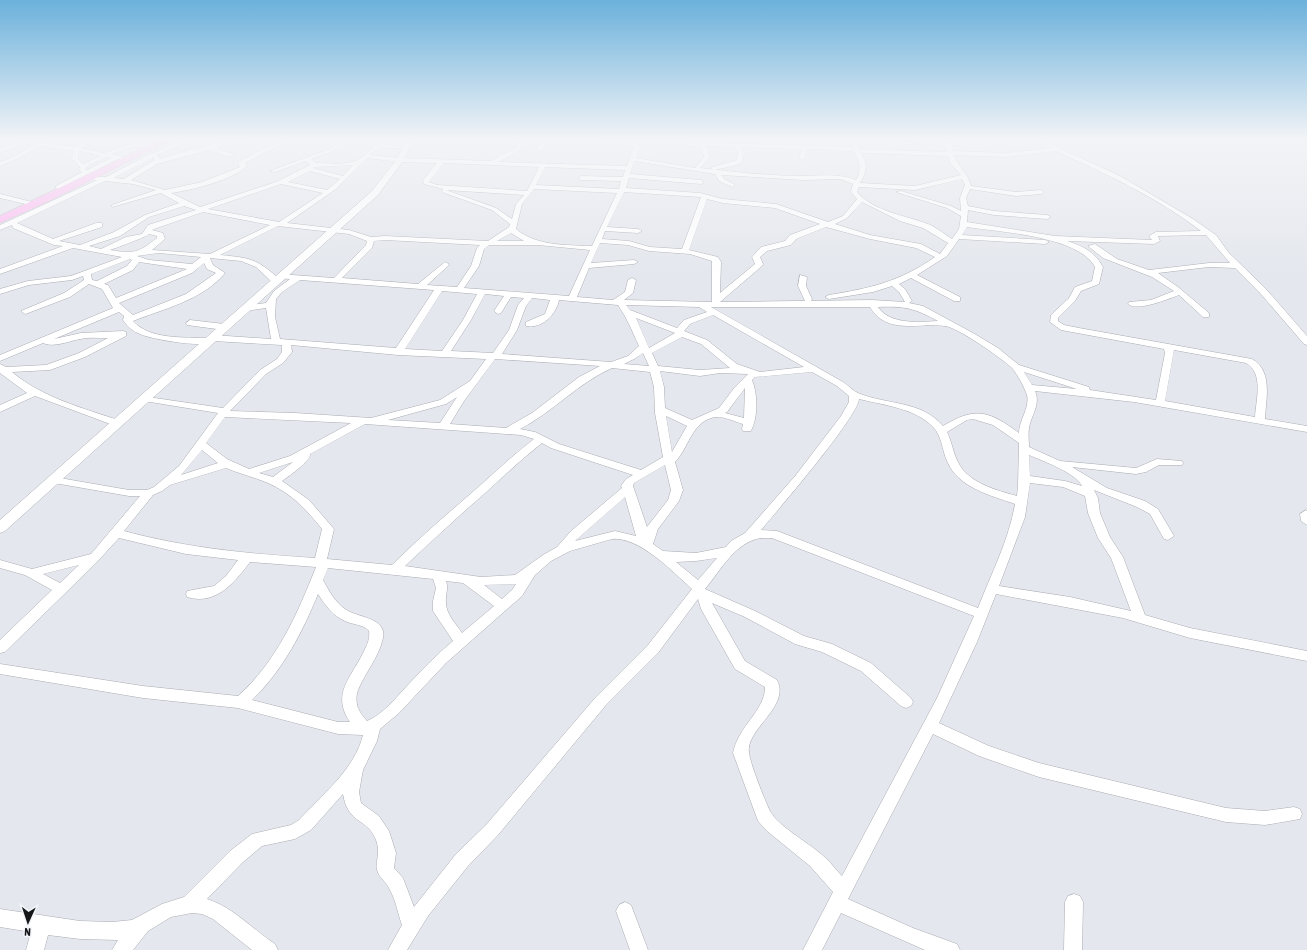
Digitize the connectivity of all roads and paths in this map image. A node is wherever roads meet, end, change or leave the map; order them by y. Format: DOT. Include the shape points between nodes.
graph roads {
  1 [pos="62,185"];
  2 [pos="69,185"];
  3 [pos="92,185"];
  4 [pos="142,185"];
  5 [pos="200,185"];
  6 [pos="270,185"];
  7 [pos="297,185"];
  8 [pos="329,185"];
  9 [pos="336,185"];
  10 [pos="381,185"];
  11 [pos="432,185"];
  12 [pos="532,185"];
  13 [pos="623,185"];
  14 [pos="677,185"];
  15 [pos="702,185"];
  16 [pos="856,185"];
  17 [pos="868,185"];
  18 [pos="929,185"];
  19 [pos="936,185"];
  20 [pos="1131,185"];
  21 [pos="58,187"];
  22 [pos="436,187"];
  23 [pos="962,187"];
  24 [pos="312,188"];
  25 [pos="891,188"];
  26 [pos="463,189"];
  27 [pos="530,190"];
  28 [pos="621,190"];
  29 [pos="163,191"];
  30 [pos="328,192"];
  31 [pos="1041,192"];
  32 [pos="664,193"];
  33 [pos="0,196"];
  34 [pos="457,196"];
  35 [pos="704,196"];
  36 [pos="861,199"];
  37 [pos="185,203"];
  38 [pos="34,204"];
  39 [pos="519,205"];
  40 [pos="114,206"];
  41 [pos="202,210"];
  42 [pos="496,210"];
  43 [pos="964,210"];
  44 [pos="300,211"];
  45 [pos="1047,217"];
  46 [pos="0,220"];
  47 [pos="260,221"];
  48 [pos="13,222"];
  49 [pos="279,224"];
  50 [pos="963,224"];
  51 [pos="99,225"];
  52 [pos="827,225"];
  53 [pos="513,226"];
  54 [pos="0,228"];
  55 [pos="602,229"];
  56 [pos="148,231"];
  57 [pos="331,231"];
  58 [pos="638,231"];
  59 [pos="1208,233"];
  60 [pos="1049,237"];
  61 [pos="370,238"];
  62 [pos="954,240"];
  63 [pos="1084,240"];
  64 [pos="53,241"];
  65 [pos="1062,242"];
  66 [pos="488,243"];
  67 [pos="539,243"];
  68 [pos="76,247"];
  69 [pos="594,248"];
  70 [pos="102,251"];
  71 [pos="685,251"];
  72 [pos="136,256"];
  73 [pos="208,257"];
  74 [pos="939,257"];
  75 [pos="616,262"];
  76 [pos="634,262"];
  77 [pos="445,264"];
  78 [pos="586,266"];
  79 [pos="1237,266"];
  80 [pos="194,267"];
  81 [pos="212,268"];
  82 [pos="0,272"];
  83 [pos="1148,272"];
  84 [pos="911,275"];
  85 [pos="88,277"];
  86 [pos="803,277"];
  87 [pos="278,278"];
  88 [pos="298,278"];
  89 [pos="632,280"];
  90 [pos="335,281"];
  91 [pos="893,283"];
  92 [pos="98,284"];
  93 [pos="420,287"];
  94 [pos="439,289"];
  95 [pos="459,290"];
  96 [pos="0,292"];
  97 [pos="482,292"];
  98 [pos="1180,292"];
  99 [pos="861,293"];
  100 [pos="509,294"];
  101 [pos="530,296"];
  102 [pos="555,297"];
  103 [pos="572,298"];
  104 [pos="808,299"];
  105 [pos="957,299"];
  106 [pos="617,302"];
  107 [pos="872,304"];
  108 [pos="911,304"];
  109 [pos="1132,304"];
  110 [pos="117,305"];
  111 [pos="270,305"];
  112 [pos="730,305"];
  113 [pos="715,306"];
  114 [pos="245,308"];
  115 [pos="25,311"];
  116 [pos="498,311"];
  117 [pos="628,312"];
  118 [pos="1206,315"];
  119 [pos="127,320"];
  120 [pos="948,322"];
  121 [pos="190,323"];
  122 [pos="530,324"];
  123 [pos="224,327"];
  124 [pos="137,330"];
  125 [pos="681,333"];
  126 [pos="123,334"];
  127 [pos="211,339"];
  128 [pos="40,342"];
  129 [pos="281,342"];
  130 [pos="1307,342"];
  131 [pos="1168,347"];
  132 [pos="646,349"];
  133 [pos="398,352"];
  134 [pos="444,354"];
  135 [pos="494,356"];
  136 [pos="0,358"];
  137 [pos="610,365"];
  138 [pos="1016,367"];
  139 [pos="1,369"];
  140 [pos="655,369"];
  141 [pos="814,369"];
  142 [pos="750,375"];
  143 [pos="472,383"];
  144 [pos="1030,388"];
  145 [pos="34,393"];
  146 [pos="854,395"];
  147 [pos="1097,395"];
  148 [pos="144,398"];
  149 [pos="1160,404"];
  150 [pos="0,409"];
  151 [pos="660,410"];
  152 [pos="224,413"];
  153 [pos="717,414"];
  154 [pos="1260,421"];
  155 [pos="364,422"];
  156 [pos="117,423"];
  157 [pos="694,425"];
  158 [pos="443,427"];
  159 [pos="1307,429"];
  160 [pos="507,431"];
  161 [pos="942,431"];
  162 [pos="541,439"];
  163 [pos="200,443"];
  164 [pos="1024,446"];
  165 [pos="310,449"];
  166 [pos="668,461"];
  167 [pos="1055,462"];
  168 [pos="1178,463"];
  169 [pos="227,464"];
  170 [pos="250,472"];
  171 [pos="642,474"];
  172 [pos="1024,479"];
  173 [pos="1084,479"];
  174 [pos="54,480"];
  175 [pos="168,482"];
  176 [pos="274,482"];
  177 [pos="1065,484"];
  178 [pos="628,490"];
  179 [pos="149,493"];
  180 [pos="1091,494"];
  181 [pos="1022,502"];
  182 [pos="0,528"];
  183 [pos="116,533"];
  184 [pos="749,536"];
  185 [pos="1168,536"];
  186 [pos="644,544"];
  187 [pos="730,549"];
  188 [pos="560,551"];
  189 [pos="658,554"];
  190 [pos="94,557"];
  191 [pos="247,557"];
  192 [pos="321,563"];
  193 [pos="0,564"];
  194 [pos="395,569"];
  195 [pos="32,573"];
  196 [pos="529,574"];
  197 [pos="438,575"];
  198 [pos="465,579"];
  199 [pos="317,580"];
  200 [pos="60,589"];
  201 [pos="992,589"];
  202 [pos="699,591"];
  203 [pos="192,594"];
  204 [pos="502,606"];
  205 [pos="982,614"];
  206 [pos="1140,618"];
  207 [pos="461,643"];
  208 [pos="0,648"];
  209 [pos="1307,656"];
  210 [pos="0,669"];
  211 [pos="241,702"];
  212 [pos="906,702"];
  213 [pos="930,726"];
  214 [pos="368,727"];
  215 [pos="355,768"];
  216 [pos="1294,814"];
  217 [pos="841,897"];
  218 [pos="1074,902"];
  219 [pos="188,904"];
  220 [pos="625,912"];
  221 [pos="0,918"];
  222 [pos="145,922"];
  223 [pos="42,925"];
  224 [pos="412,927"];
  225 [pos="401,948"];
  226 [pos="35,950"];
  227 [pos="121,950"];
  228 [pos="269,950"];
  229 [pos="639,950"];
  230 [pos="812,950"];
  231 [pos="950,950"];
  232 [pos="1073,950"];
  1 -- 21 [label="street"];
  2 -- 38 [label="highway"];
  3 -- 48 [label="street"];
  4 -- 29 [label="street"];
  5 -- 29 [label="street"];
  6 -- 41 [label="street"];
  7 -- 24 [label="street"];
  8 -- 24 [label="street"];
  9 -- 30 [label="street"];
  10 -- 57 [label="street"];
  11 -- 22 [label="street"];
  12 -- 27 [label="street"];
  13 -- 28 [label="street"];
  14 -- 32 [label="street"];
  15 -- 35 [label="street"];
  16 -- 36 [label="street" via="854,192"];
  17 -- 25 [label="street"];
  18 -- 25 [label="street"];
  19 -- 23 [label="street"];
  20 -- 59 [label="street" via="1191,220"];
  22 -- 26 [label="street"];
  22 -- 34 [label="street"];
  23 -- 31 [label="street" via="1016,194"];
  23 -- 43 [label="street"];
  24 -- 30 [label="street"];
  25 -- 43 [label="street"];
  26 -- 27 [label="street"];
  26 -- 34 [label="street"];
  27 -- 28 [label="street"];
  27 -- 39 [label="street"];
  28 -- 32 [label="street"];
  28 -- 55 [label="street"];
  29 -- 37 [label="street"];
  29 -- 40 [label="street"];
  30 -- 44 [label="street"];
  32 -- 35 [label="street"];
  33 -- 38 [label="street"];
  34 -- 42 [label="street"];
  35 -- 52 [label="street" via="723,201 776,206"];
  35 -- 71 [label="street"];
  36 -- 52 [label="street" via="845,216"];
  36 -- 62 [label="street" via="902,220 926,226"];
  37 -- 41 [label="street"];
  37 -- 68 [label="street" via="147,216 117,234"];
  38 -- 46 [label="highway"];
  39 -- 42 [label="street"];
  39 -- 53 [label="street"];
  41 -- 47 [label="street"];
  41 -- 56 [label="street" via="162,222"];
  42 -- 53 [label="street"];
  43 -- 45 [label="street"];
  43 -- 50 [label="street"];
  44 -- 47 [label="street"];
  44 -- 49 [label="street"];
  47 -- 49 [label="street"];
  48 -- 54 [label="street"];
  48 -- 64 [label="street" via="16,226"];
  49 -- 57 [label="street"];
  49 -- 73 [label="street"];
  50 -- 60 [label="street"];
  50 -- 62 [label="street" via="963,229"];
  51 -- 64 [label="street"];
  52 -- 74 [label="street" via="870,237 918,246"];
  52 -- 113 [label="street" via="793,237 788,243 764,249 756,257 759,264"];
  53 -- 66 [label="street"];
  53 -- 67 [label="street" via="512,230 517,236"];
  55 -- 58 [label="street"];
  55 -- 69 [label="street"];
  56 -- 70 [label="street" via="144,236 129,239"];
  56 -- 72 [label="street" via="160,235 161,239"];
  57 -- 61 [label="street" via="360,234"];
  57 -- 87 [label="street"];
  59 -- 63 [label="street" via="1156,234 1153,236 1156,241 1154,242"];
  59 -- 79 [label="street"];
  60 -- 63 [label="street"];
  60 -- 65 [label="street"];
  61 -- 66 [label="street"];
  61 -- 90 [label="street" via="369,246"];
  62 -- 65 [label="street"];
  62 -- 74 [label="street"];
  63 -- 83 [label="street" via="1103,256"];
  64 -- 68 [label="street"];
  65 -- 131 [label="street" via="1076,246 1094,257 1099,267 1096,282 1078,289 1054,317 1054,322 1061,327 1079,331"];
  66 -- 67 [label="street"];
  66 -- 95 [label="street" via="480,248 475,266"];
  67 -- 69 [label="street"];
  68 -- 70 [label="street"];
  68 -- 82 [label="street"];
  69 -- 71 [label="street" via="629,243 649,249"];
  69 -- 75 [label="street"];
  69 -- 78 [label="street"];
  70 -- 72 [label="street"];
  71 -- 113 [label="street" via="717,261"];
  72 -- 73 [label="street" via="159,251"];
  72 -- 80 [label="street" via="154,262"];
  72 -- 85 [label="street"];
  72 -- 92 [label="street" via="134,265 130,268"];
  73 -- 80 [label="street"];
  73 -- 81 [label="street"];
  73 -- 87 [label="street" via="252,262"];
  74 -- 84 [label="street"];
  75 -- 76 [label="street"];
  75 -- 78 [label="street"];
  77 -- 93 [label="street"];
  78 -- 103 [label="street"];
  79 -- 83 [label="street"];
  79 -- 130 [label="street" via="1263,291"];
  80 -- 81 [label="street"];
  80 -- 110 [label="street"];
  81 -- 119 [label="street" via="221,273 203,287"];
  83 -- 98 [label="street"];
  84 -- 91 [label="street"];
  84 -- 105 [label="street"];
  85 -- 92 [label="street"];
  85 -- 96 [label="street" via="28,282"];
  85 -- 115 [label="street" via="67,294"];
  86 -- 104 [label="street" via="802,286"];
  87 -- 88 [label="street"];
  87 -- 114 [label="street"];
  88 -- 90 [label="street"];
  88 -- 111 [label="street" via="273,295"];
  89 -- 106 [label="street" via="629,293"];
  90 -- 93 [label="street"];
  91 -- 99 [label="street"];
  91 -- 108 [label="street"];
  92 -- 110 [label="street" via="105,287"];
  93 -- 94 [label="street"];
  94 -- 95 [label="street"];
  94 -- 133 [label="street"];
  95 -- 97 [label="street"];
  97 -- 100 [label="street"];
  97 -- 134 [label="street"];
  98 -- 109 [label="street" via="1152,302"];
  98 -- 118 [label="street"];
  99 -- 104 [label="street"];
  99 -- 108 [label="street"];
  100 -- 101 [label="street"];
  100 -- 116 [label="street"];
  101 -- 102 [label="street"];
  101 -- 135 [label="street" via="520,308 512,330"];
  102 -- 103 [label="street"];
  102 -- 122 [label="street" via="554,308 548,316"];
  103 -- 106 [label="street"];
  104 -- 112 [label="street"];
  106 -- 113 [label="street"];
  106 -- 117 [label="street"];
  107 -- 108 [label="street"];
  107 -- 112 [label="street"];
  107 -- 120 [label="street" via="881,316 892,321 921,324"];
  108 -- 120 [label="street"];
  110 -- 119 [label="street" via="129,315"];
  110 -- 128 [label="street"];
  111 -- 114 [label="street"];
  111 -- 129 [label="street" via="271,323"];
  112 -- 113 [label="street"];
  113 -- 125 [label="street" via="687,322"];
  113 -- 141 [label="street"];
  114 -- 123 [label="street"];
  117 -- 125 [label="street"];
  117 -- 132 [label="street"];
  119 -- 124 [label="street" via="130,326"];
  120 -- 138 [label="street" via="995,350"];
  121 -- 123 [label="street"];
  123 -- 127 [label="street"];
  124 -- 126 [label="street"];
  124 -- 127 [label="street" via="155,336"];
  125 -- 132 [label="street"];
  125 -- 142 [label="street" via="704,342"];
  126 -- 128 [label="street" via="81,336"];
  126 -- 139 [label="street" via="82,355 47,368"];
  127 -- 129 [label="street"];
  127 -- 148 [label="street"];
  128 -- 136 [label="street"];
  129 -- 133 [label="street"];
  129 -- 152 [label="street" via="287,352 284,356 263,372"];
  131 -- 149 [label="street" via="1170,353"];
  131 -- 154 [label="street" via="1234,357 1256,365 1262,376"];
  132 -- 137 [label="street" via="632,358"];
  132 -- 140 [label="street"];
  133 -- 134 [label="street"];
  134 -- 135 [label="street"];
  135 -- 137 [label="street"];
  135 -- 143 [label="street"];
  137 -- 140 [label="street"];
  137 -- 160 [label="street" via="592,373 531,420"];
  138 -- 144 [label="street"];
  138 -- 147 [label="street" via="1075,384"];
  139 -- 145 [label="street"];
  140 -- 142 [label="street" via="700,373 720,370"];
  140 -- 151 [label="street" via="660,387"];
  141 -- 142 [label="street" via="766,376"];
  141 -- 146 [label="street"];
  142 -- 153 [label="street"];
  142 -- 153 [label="street" via="748,425"];
  143 -- 155 [label="street" via="443,402"];
  143 -- 158 [label="street"];
  144 -- 147 [label="street"];
  144 -- 164 [label="street" via="1031,410 1024,427"];
  145 -- 150 [label="street"];
  145 -- 156 [label="street"];
  146 -- 161 [label="street" via="925,415"];
  146 -- 184 [label="street" via="854,402 800,477"];
  147 -- 149 [label="street"];
  148 -- 152 [label="street"];
  148 -- 156 [label="street"];
  149 -- 154 [label="street"];
  151 -- 157 [label="street"];
  151 -- 166 [label="street"];
  152 -- 155 [label="street"];
  152 -- 163 [label="street"];
  153 -- 157 [label="street"];
  154 -- 159 [label="street"];
  155 -- 158 [label="street"];
  155 -- 165 [label="street"];
  156 -- 174 [label="street"];
  157 -- 166 [label="street" via="687,433 681,449"];
  158 -- 160 [label="street"];
  160 -- 162 [label="street" via="530,434"];
  161 -- 164 [label="street" via="966,417 975,416 992,420"];
  161 -- 181 [label="street" via="953,462 962,475 974,483"];
  162 -- 171 [label="street" via="555,446"];
  162 -- 194 [label="street" via="437,528"];
  163 -- 169 [label="street" via="212,455"];
  163 -- 175 [label="street"];
  164 -- 167 [label="street"];
  164 -- 172 [label="street"];
  165 -- 170 [label="street" via="294,458"];
  165 -- 176 [label="street" via="294,468"];
  166 -- 171 [label="street"];
  166 -- 186 [label="street" via="677,490 673,501 652,528"];
  167 -- 168 [label="street" via="1136,471 1157,462"];
  167 -- 173 [label="street"];
  167 -- 177 [label="street"];
  169 -- 170 [label="street"];
  169 -- 175 [label="street"];
  170 -- 176 [label="street"];
  171 -- 178 [label="street" via="630,481"];
  172 -- 177 [label="street"];
  172 -- 181 [label="street"];
  173 -- 180 [label="street"];
  173 -- 185 [label="street" via="1154,512"];
  174 -- 179 [label="street" via="129,493"];
  174 -- 182 [label="street"];
  175 -- 179 [label="street"];
  176 -- 192 [label="street" via="311,507 328,529"];
  177 -- 180 [label="street"];
  178 -- 186 [label="street"];
  178 -- 188 [label="street" via="575,534"];
  179 -- 183 [label="street"];
  180 -- 206 [label="street" via="1094,513 1104,538 1117,558"];
  181 -- 201 [label="street" via="1010,544"];
  183 -- 190 [label="street"];
  183 -- 191 [label="street" via="185,550"];
  184 -- 187 [label="street"];
  184 -- 205 [label="street" via="773,534 789,539"];
  186 -- 188 [label="street" via="628,536 616,535 568,546"];
  186 -- 189 [label="street"];
  187 -- 189 [label="street" via="698,558 672,558"];
  187 -- 202 [label="street"];
  188 -- 196 [label="street" via="547,558"];
  189 -- 202 [label="street"];
  190 -- 195 [label="street"];
  190 -- 200 [label="street"];
  191 -- 192 [label="street"];
  191 -- 203 [label="street" via="219,589 211,593"];
  192 -- 194 [label="street"];
  192 -- 199 [label="street"];
  193 -- 195 [label="street"];
  194 -- 197 [label="street"];
  195 -- 200 [label="street"];
  196 -- 198 [label="street" via="510,581"];
  196 -- 204 [label="street" via="517,593"];
  197 -- 198 [label="street"];
  197 -- 207 [label="street" via="442,588 440,611"];
  198 -- 204 [label="street"];
  199 -- 211 [label="street" via="309,602 283,652 266,676"];
  199 -- 214 [label="street" via="330,604 340,613 371,624 377,632 368,658 347,697 348,706"];
  200 -- 208 [label="street"];
  201 -- 205 [label="street"];
  201 -- 206 [label="street" via="1070,602"];
  202 -- 212 [label="street" via="800,640 827,648 860,663"];
  202 -- 217 [label="street" via="740,665 772,684 774,692 741,744 740,753 764,816 816,860"];
  202 -- 224 [label="street" via="652,649 601,701 492,830 462,860"];
  204 -- 207 [label="street"];
  205 -- 213 [label="street"];
  206 -- 209 [label="street" via="1190,633"];
  207 -- 214 [label="street" via="441,659 378,724"];
  210 -- 211 [label="street" via="143,692"];
  211 -- 214 [label="street" via="300,720 338,728"];
  213 -- 216 [label="street" via="984,751 1039,770 1226,815 1265,818"];
  213 -- 217 [label="street"];
  214 -- 215 [label="street" via="369,744"];
  215 -- 219 [label="street" via="305,825 295,832 258,839"];
  215 -- 224 [label="street" via="351,792 353,805 357,811 373,821 383,836 388,853 385,868 398,884"];
  217 -- 230 [label="street"];
  217 -- 231 [label="street" via="911,936"];
  218 -- 232 [label="street"];
  219 -- 222 [label="street"];
  219 -- 228 [label="street" via="199,904 214,909"];
  220 -- 229 [label="street"];
  221 -- 223 [label="street"];
  222 -- 223 [label="street" via="128,930 93,930"];
  222 -- 227 [label="street"];
  223 -- 226 [label="street"];
  224 -- 225 [label="street"];
}
